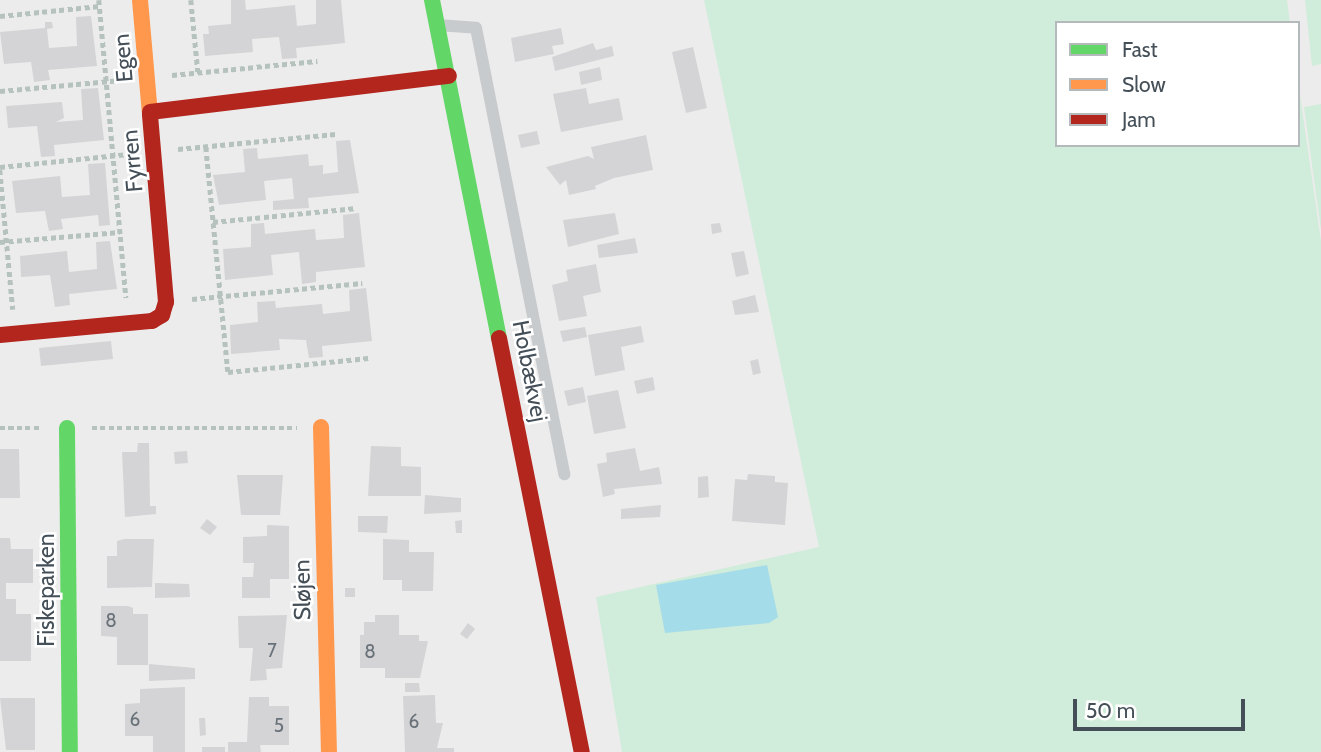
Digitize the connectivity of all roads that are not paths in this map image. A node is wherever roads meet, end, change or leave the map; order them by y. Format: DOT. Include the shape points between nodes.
graph roads {
  1 [pos="140,0"];
  2 [pos="432,0"];
  3 [pos="437,25"];
  4 [pos="449,76"];
  5 [pos="150,112"];
  6 [pos="8,335"];
  7 [pos="67,428"];
  8 [pos="321,428"];
  9 [pos="564,474"];
  10 [pos="70,752"];
  11 [pos="329,752"];
  12 [pos="582,752"];
  1 -- 5 [label="street, Egen"];
  2 -- 3 [label="street, Holbækvej"];
  3 -- 4 [label="street, Holbækvej"];
  3 -- 9 [label="lane" via="476,28"];
  4 -- 5 [label="street, Fyrren"];
  4 -- 12 [label="street, Holbækvej"];
  5 -- 6 [label="street, Fyrren" via="166,302 162,315 129,323"];
  7 -- 10 [label="street, Fiskeparken"];
  8 -- 11 [label="street, Sløjen"];
}
